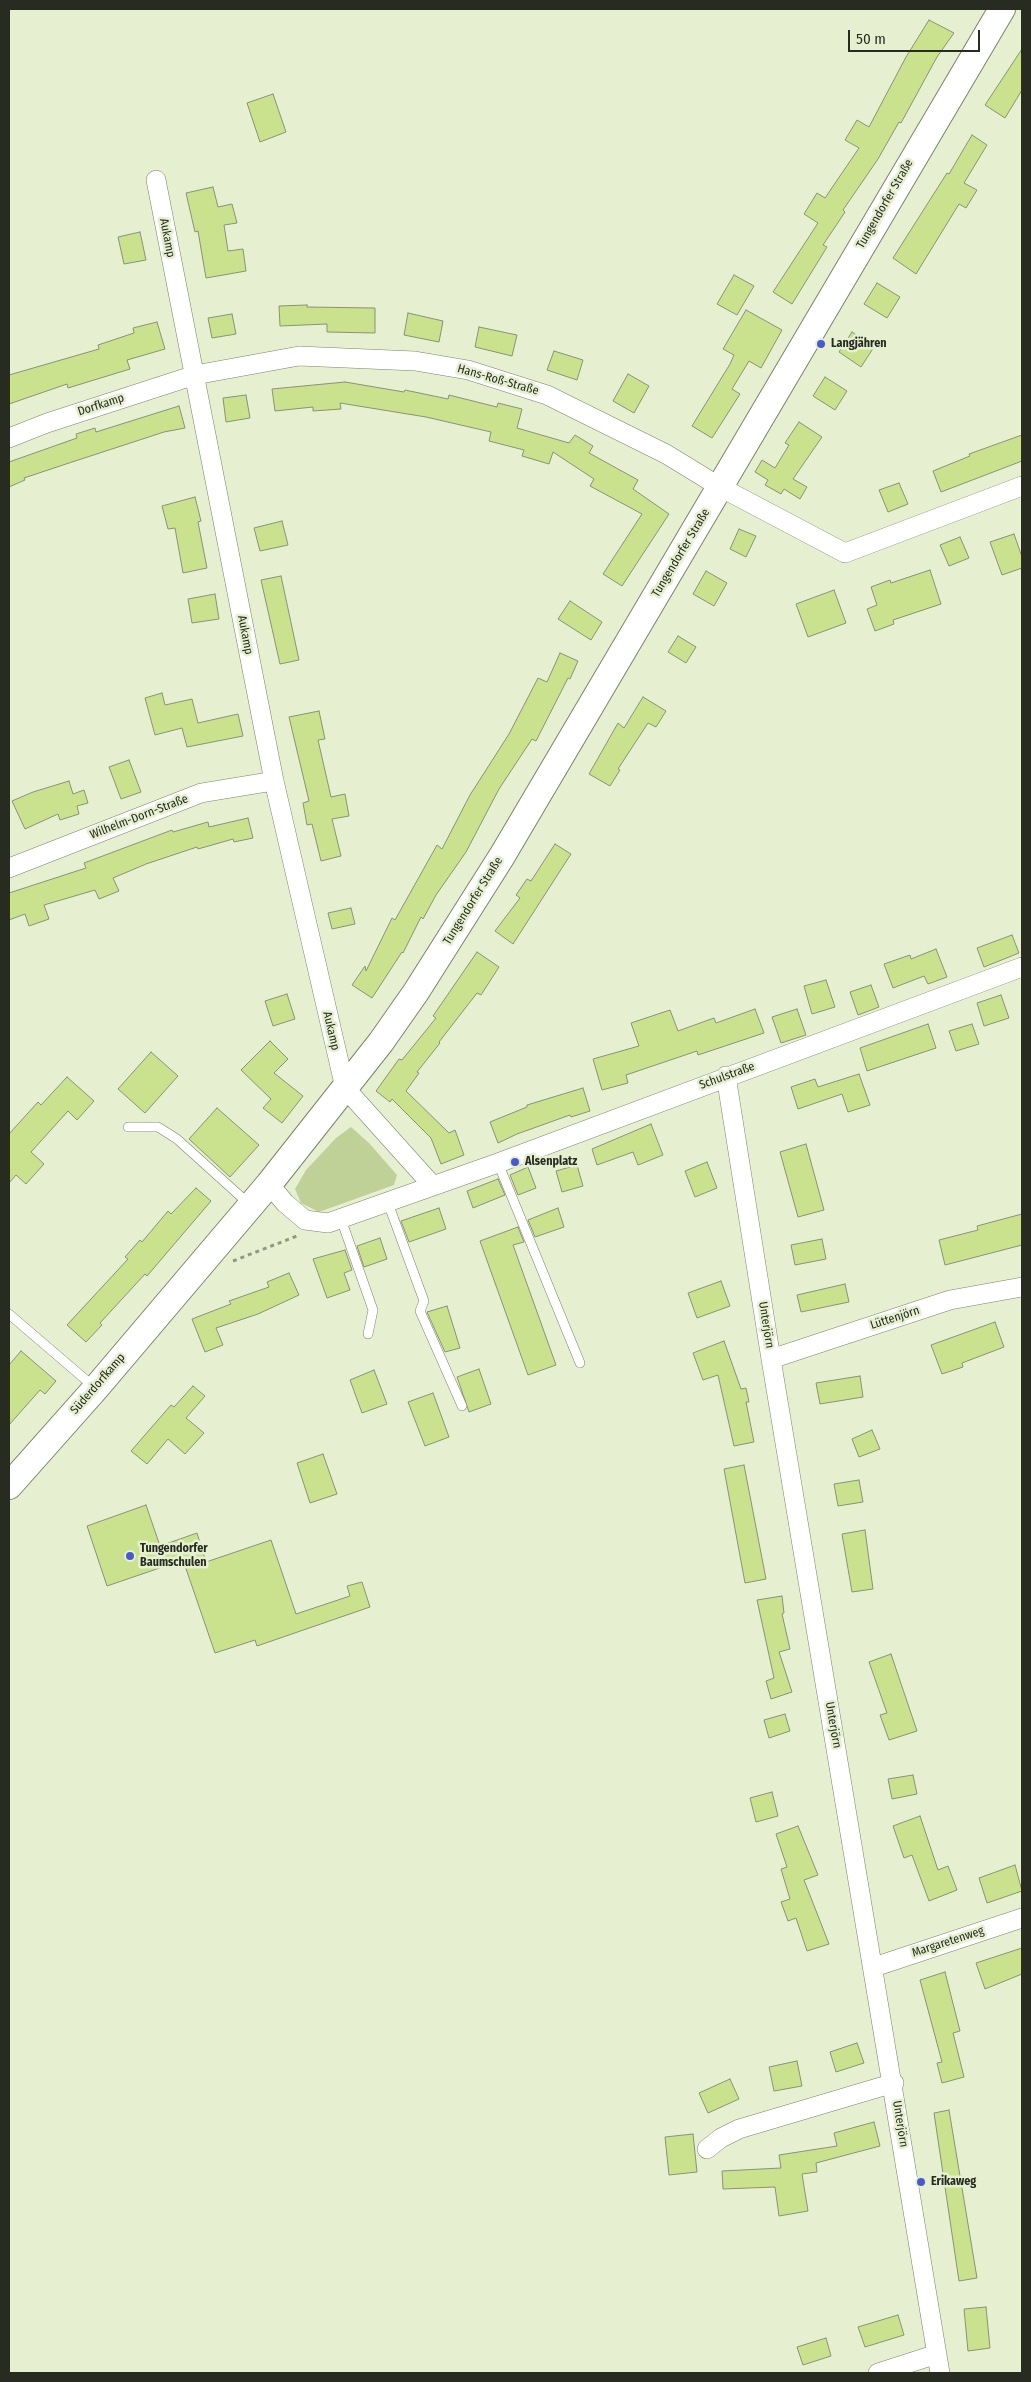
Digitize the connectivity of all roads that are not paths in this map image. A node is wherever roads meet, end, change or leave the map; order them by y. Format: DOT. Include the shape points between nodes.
graph roads {
  1 [pos="1002,9"];
  2 [pos="156,180"];
  3 [pos="194,376"];
  4 [pos="9,438"];
  5 [pos="1022,486"];
  6 [pos="720,487"];
  7 [pos="274,781"];
  8 [pos="9,868"];
  9 [pos="1022,967"];
  10 [pos="726,1076"];
  11 [pos="344,1088"];
  12 [pos="128,1127"];
  13 [pos="498,1163"];
  14 [pos="269,1184"];
  15 [pos="433,1186"];
  16 [pos="388,1202"];
  17 [pos="251,1206"];
  18 [pos="334,1221"];
  19 [pos="1022,1287"];
  20 [pos="9,1314"];
  21 [pos="368,1334"];
  22 [pos="771,1359"];
  23 [pos="580,1364"];
  24 [pos="96,1388"];
  25 [pos="462,1406"];
  26 [pos="9,1486"];
  27 [pos="1022,1918"];
  28 [pos="874,1967"];
  29 [pos="894,2083"];
  30 [pos="707,2149"];
  31 [pos="937,2354"];
  32 [pos="878,2373"];
  33 [pos="940,2373"];
  1 -- 6 [label="main road, Tungendorfer Straße" via="897,182"];
  2 -- 3 [label="street, Aukamp"];
  3 -- 4 [label="street, Dorfkamp"];
  3 -- 6 [label="street, Hans-Roß-Straße" via="299,356 415,361 468,370 547,395 666,454"];
  3 -- 7 [label="street, Aukamp"];
  5 -- 6 [label="street" via="845,553"];
  6 -- 11 [label="main road, Tungendorfer Straße" via="459,925 381,1042"];
  7 -- 8 [label="street, Wilhelm-Dorn-Straße" via="201,793"];
  7 -- 11 [label="street, Aukamp"];
  9 -- 10 [label="street, Schulstraße"];
  10 -- 13 [label="street, Schulstraße"];
  10 -- 22 [label="street, Unterjörn"];
  11 -- 14 [label="main road"];
  11 -- 15 [label="street"];
  12 -- 17 [label="lane" via="158,1127 177,1139"];
  13 -- 15 [label="street, Schulstraße"];
  13 -- 23 [label="lane"];
  14 -- 17 [label="main road"];
  14 -- 18 [label="street" via="305,1220"];
  15 -- 16 [label="street"];
  16 -- 18 [label="street"];
  16 -- 25 [label="lane" via="424,1301 420,1311"];
  17 -- 24 [label="main road, Süderdorfkamp"];
  18 -- 21 [label="lane" via="373,1310"];
  19 -- 22 [label="street, Lüttenjörn" via="950,1300"];
  20 -- 24 [label="lane"];
  22 -- 28 [label="street, Unterjörn"];
  24 -- 26 [label="main road, Süderdorfkamp"];
  27 -- 28 [label="street, Margaretenweg"];
  28 -- 29 [label="street, Unterjörn"];
  29 -- 30 [label="street" via="739,2129"];
  29 -- 31 [label="street, Unterjörn"];
  31 -- 32 [label="street"];
  31 -- 33 [label="street, Unterjörn"];
}
